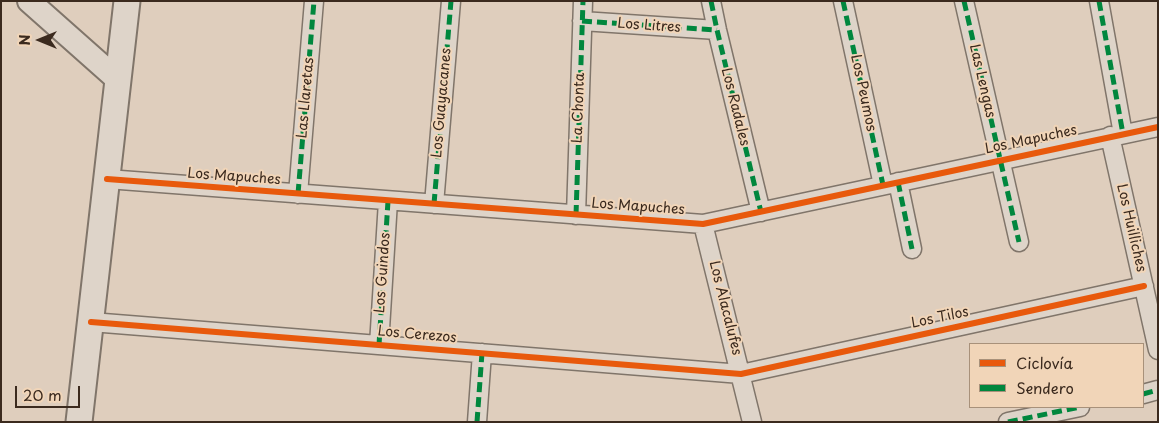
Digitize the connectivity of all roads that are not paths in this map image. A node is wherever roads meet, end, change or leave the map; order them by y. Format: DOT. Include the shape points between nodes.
graph roads {
  1 [pos="30,1"];
  2 [pos="127,1"];
  3 [pos="314,1"];
  4 [pos="450,1"];
  5 [pos="583,1"];
  6 [pos="711,1"];
  7 [pos="843,1"];
  8 [pos="964,1"];
  9 [pos="1099,1"];
  10 [pos="582,21"];
  11 [pos="716,30"];
  12 [pos="118,80"];
  13 [pos="1158,127"];
  14 [pos="1116,135"];
  15 [pos="1000,160"];
  16 [pos="107,179"];
  17 [pos="890,184"];
  18 [pos="298,194"];
  19 [pos="388,201"];
  20 [pos="434,204"];
  21 [pos="761,212"];
  22 [pos="576,215"];
  23 [pos="704,224"];
  24 [pos="1019,242"];
  25 [pos="912,248"];
  26 [pos="1144,286"];
  27 [pos="91,322"];
  28 [pos="379,345"];
  29 [pos="1158,350"];
  30 [pos="482,353"];
  31 [pos="741,374"];
  32 [pos="1158,390"];
  33 [pos="1144,394"];
  34 [pos="1075,408"];
  35 [pos="80,422"];
  36 [pos="476,422"];
  37 [pos="752,422"];
  38 [pos="1008,422"];
  1 -- 12 [label="street"];
  2 -- 12 [label="main road"];
  3 -- 18 [label="street, Las Llaretas"];
  4 -- 20 [label="street, Los Guayacanes"];
  5 -- 10 [label="street, La Chonta"];
  6 -- 11 [label="street, Los Radales"];
  7 -- 17 [label="street, Los Peumos"];
  8 -- 15 [label="street, Las Lengas"];
  9 -- 14 [label="street, Los Huilliches"];
  10 -- 11 [label="street, Los Litres"];
  10 -- 22 [label="street, La Chonta"];
  11 -- 21 [label="street, Los Radales"];
  12 -- 16 [label="main road"];
  13 -- 14 [label="street, Los Mapuches"];
  14 -- 15 [label="street, Los Mapuches"];
  14 -- 26 [label="street, Los Huilliches"];
  15 -- 17 [label="street, Los Mapuches"];
  15 -- 24 [label="street, Las Lengas"];
  16 -- 18 [label="street, Los Mapuches"];
  16 -- 27 [label="main road"];
  17 -- 21 [label="street, Los Mapuches"];
  17 -- 25 [label="street, Los Peumos"];
  18 -- 19 [label="street, Los Mapuches"];
  19 -- 20 [label="street, Los Mapuches"];
  19 -- 28 [label="street, Los Guindos"];
  20 -- 22 [label="street, Los Mapuches"];
  21 -- 23 [label="street, Los Mapuches"];
  22 -- 23 [label="street, Los Mapuches"];
  23 -- 31 [label="street, Los Alacalufes"];
  26 -- 29 [label="street, Los Huilliches"];
  26 -- 31 [label="street, Los Tilos"];
  27 -- 28 [label="street, Los Cerezos"];
  27 -- 35 [label="main road"];
  28 -- 30 [label="street, Los Cerezos"];
  30 -- 31 [label="street, Los Cerezos"];
  30 -- 36 [label="street"];
  31 -- 37 [label="street, Los Alacalufes"];
  32 -- 33 [label="street"];
  34 -- 38 [label="street"];
}
